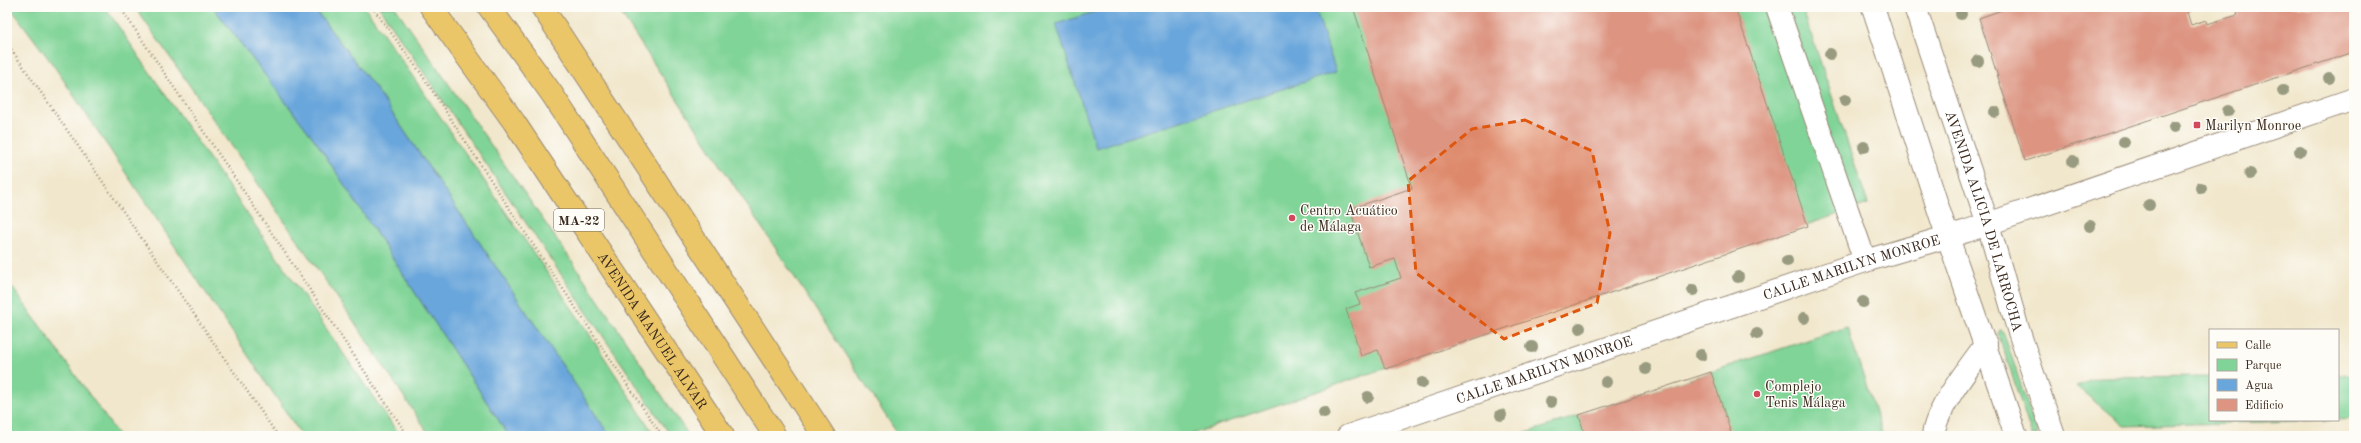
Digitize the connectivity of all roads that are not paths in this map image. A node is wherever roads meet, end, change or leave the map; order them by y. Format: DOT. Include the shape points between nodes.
graph roads {
  1 [pos="431,7"];
  2 [pos="489,7"];
  3 [pos="542,7"];
  4 [pos="1777,7"];
  5 [pos="1873,7"];
  6 [pos="1915,7"];
  7 [pos="2354,99"];
  8 [pos="1988,224"];
  9 [pos="1948,237"];
  10 [pos="1865,261"];
  11 [pos="1986,344"];
  12 [pos="723,436"];
  13 [pos="775,436"];
  14 [pos="824,436"];
  15 [pos="1348,436"];
  16 [pos="1933,436"];
  17 [pos="2016,436"];
  18 [pos="2054,436"];
  1 -- 12 [label="main road, AVENIDA MANUEL ALVAR / MA-22" via="514,122"];
  2 -- 13 [label="main road, MA-22" via="552,94"];
  3 -- 14 [label="main road"];
  4 -- 10 [label="street"];
  5 -- 9 [label="street"];
  6 -- 8 [label="street, AVENIDA ALICIA DE LARROCHA"];
  7 -- 8 [label="street, CALLE MARILYN MONROE"];
  8 -- 9 [label="street, CALLE MARILYN MONROE"];
  8 -- 18 [label="street, AVENIDA ALICIA DE LARROCHA" via="2017,326"];
  9 -- 10 [label="street, CALLE MARILYN MONROE"];
  9 -- 11 [label="street"];
  10 -- 15 [label="street, CALLE MARILYN MONROE"];
  11 -- 16 [label="street" via="1953,392 1934,428"];
  11 -- 17 [label="street"];
}
